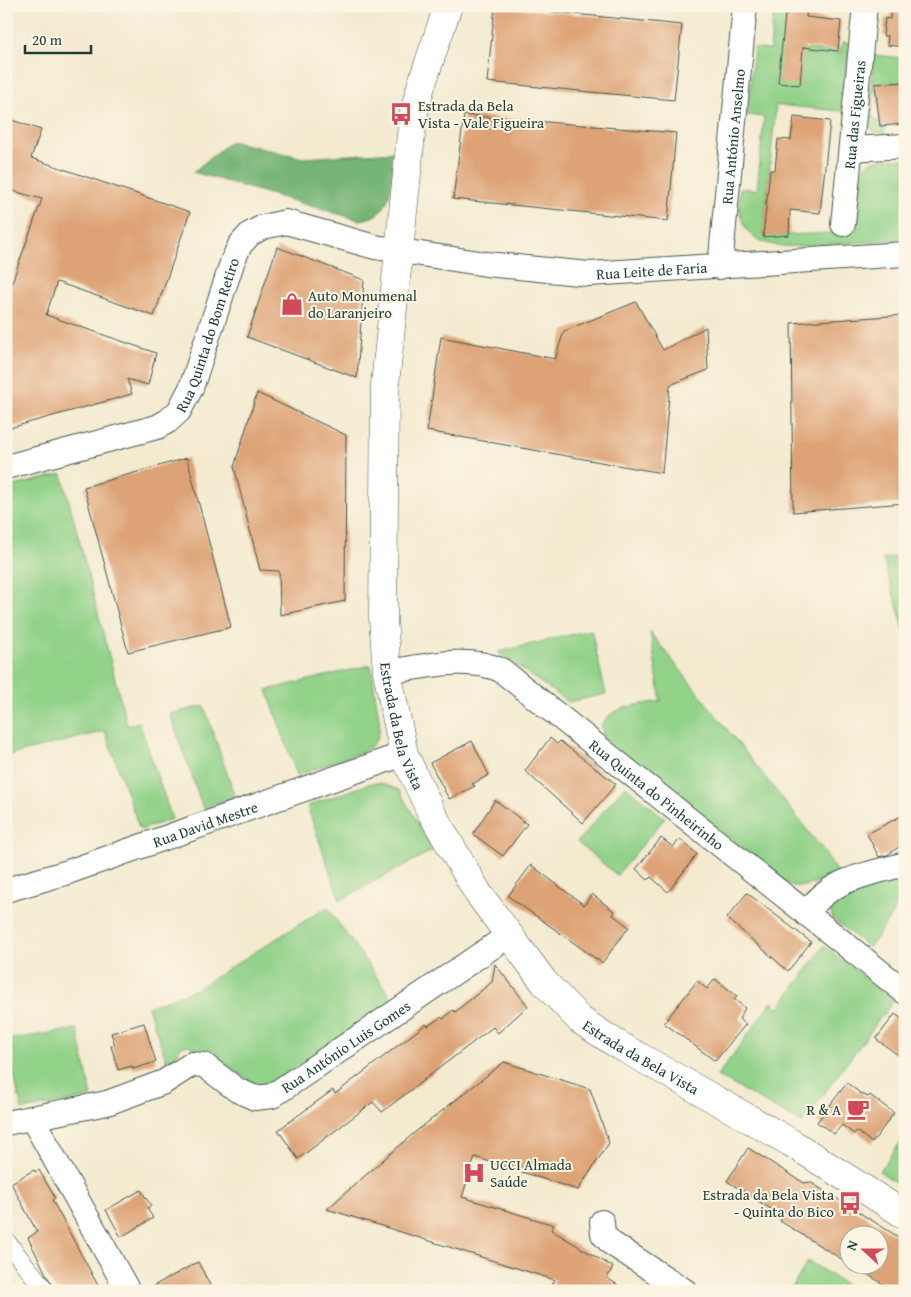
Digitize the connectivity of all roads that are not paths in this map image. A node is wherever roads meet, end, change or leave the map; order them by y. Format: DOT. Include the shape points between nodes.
graph roads {
  1 [pos="448,6"];
  2 [pos="745,6"];
  3 [pos="865,6"];
  4 [pos="905,146"];
  5 [pos="851,149"];
  6 [pos="843,224"];
  7 [pos="399,251"];
  8 [pos="905,254"];
  9 [pos="720,267"];
  10 [pos="6,467"];
  11 [pos="386,672"];
  12 [pos="404,754"];
  13 [pos="905,864"];
  14 [pos="6,890"];
  15 [pos="806,914"];
  16 [pos="508,936"];
  17 [pos="905,992"];
  18 [pos="32,1118"];
  19 [pos="6,1123"];
  20 [pos="905,1214"];
  21 [pos="602,1222"];
  22 [pos="6,1241"];
  23 [pos="46,1291"];
  24 [pos="128,1291"];
  25 [pos="685,1291"];
  1 -- 7 [label="street, Estrada da Bela Vista" via="413,116"];
  2 -- 9 [label="street, Rua António Anselmo"];
  3 -- 5 [label="street, Rua das Figueiras"];
  4 -- 5 [label="street"];
  5 -- 6 [label="street, Rua das Figueiras"];
  7 -- 9 [label="street, Rua Leite de Faria" via="589,274"];
  7 -- 10 [label="street, Rua Quinta do Bom Retiro" via="350,241 293,223 275,223 250,234 233,260 186,401 168,421 146,431"];
  7 -- 11 [label="street, Estrada da Bela Vista" via="385,384 383,618"];
  8 -- 9 [label="street, Rua Leite de Faria"];
  11 -- 12 [label="street, Estrada da Bela Vista"];
  11 -- 15 [label="street, Rua Quinta do Pinheirinho" via="468,662 501,670"];
  12 -- 14 [label="street, Rua David Mestre" via="65,873"];
  12 -- 16 [label="street, Estrada da Bela Vista" via="435,820"];
  13 -- 15 [label="street" via="828,889"];
  15 -- 17 [label="street, Rua Quinta do Pinheirinho"];
  16 -- 18 [label="street, Rua António Luis Gomes" via="272,1096 255,1098 237,1090 204,1065 192,1064 164,1082 107,1103"];
  16 -- 20 [label="street, Estrada da Bela Vista" via="544,982 580,1020 790,1142"];
  18 -- 19 [label="street, Rua António Luis Gomes"];
  18 -- 24 [label="street"];
  21 -- 25 [label="street" via="603,1234 611,1243"];
  22 -- 23 [label="street"];
}
